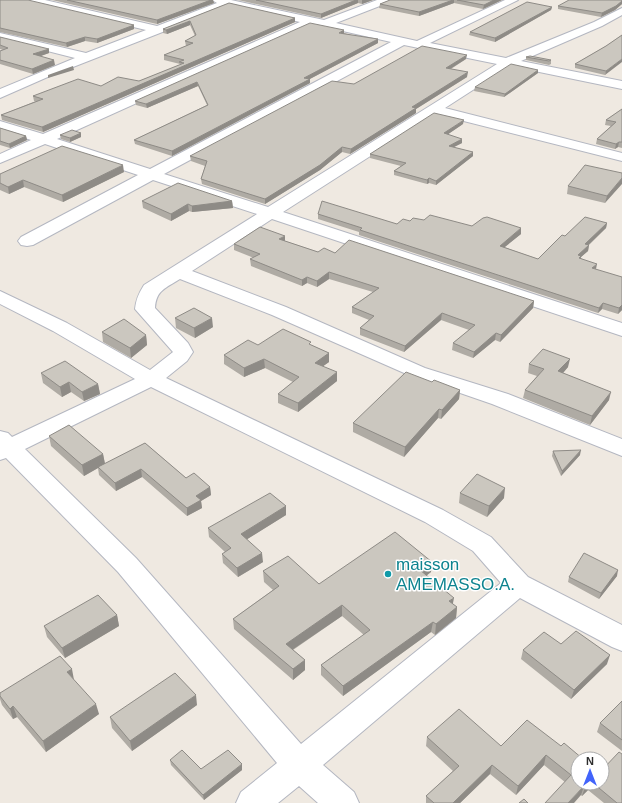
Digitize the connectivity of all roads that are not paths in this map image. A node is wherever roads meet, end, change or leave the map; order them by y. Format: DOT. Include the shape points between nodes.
graph roads {
  1 [pos="32,0"];
  2 [pos="386,0"];
  3 [pos="513,0"];
  4 [pos="222,2"];
  5 [pos="622,11"];
  6 [pos="313,20"];
  7 [pos="327,23"];
  8 [pos="158,30"];
  9 [pos="0,36"];
  10 [pos="402,41"];
  11 [pos="419,44"];
  12 [pos="87,58"];
  13 [pos="508,62"];
  14 [pos="622,85"];
  15 [pos="0,94"];
  16 [pos="433,109"];
  17 [pos="0,125"];
  18 [pos="46,140"];
  19 [pos="622,157"];
  20 [pos="0,159"];
  21 [pos="151,174"];
  22 [pos="269,213"];
  23 [pos="27,241"];
  24 [pos="177,271"];
  25 [pos="0,297"];
  26 [pos="622,330"];
  27 [pos="150,379"];
  28 [pos="3,446"];
  29 [pos="622,448"];
  30 [pos="518,584"];
  31 [pos="622,639"];
  32 [pos="299,765"];
  33 [pos="253,803"];
  34 [pos="342,803"];
  1 -- 8 [label="street"];
  2 -- 7 [label="street"];
  3 -- 11 [label="street"];
  4 -- 6 [label="street"];
  4 -- 8 [label="street"];
  5 -- 13 [label="street" via="598,24"];
  6 -- 7 [label="street"];
  6 -- 18 [label="street"];
  7 -- 10 [label="street"];
  8 -- 12 [label="street"];
  9 -- 12 [label="street"];
  10 -- 11 [label="street"];
  10 -- 21 [label="street"];
  11 -- 13 [label="street"];
  12 -- 15 [label="street"];
  13 -- 14 [label="street"];
  13 -- 16 [label="street"];
  16 -- 19 [label="street"];
  16 -- 22 [label="street"];
  17 -- 18 [label="street"];
  18 -- 20 [label="street"];
  18 -- 21 [label="street"];
  21 -- 22 [label="street"];
  21 -- 23 [label="street"];
  22 -- 24 [label="street"];
  22 -- 26 [label="street"];
  24 -- 27 [label="street" via="151,289 146,298 145,309 181,347 182,352 180,357"];
  24 -- 29 [label="street" via="278,311 418,372 500,399"];
  25 -- 27 [label="street" via="60,327"];
  27 -- 28 [label="street"];
  27 -- 30 [label="street" via="434,516 482,544"];
  28 -- 32 [label="street" via="127,565"];
  30 -- 31 [label="street"];
  30 -- 32 [label="street"];
  32 -- 33 [label="street"];
  32 -- 34 [label="street"];
}
